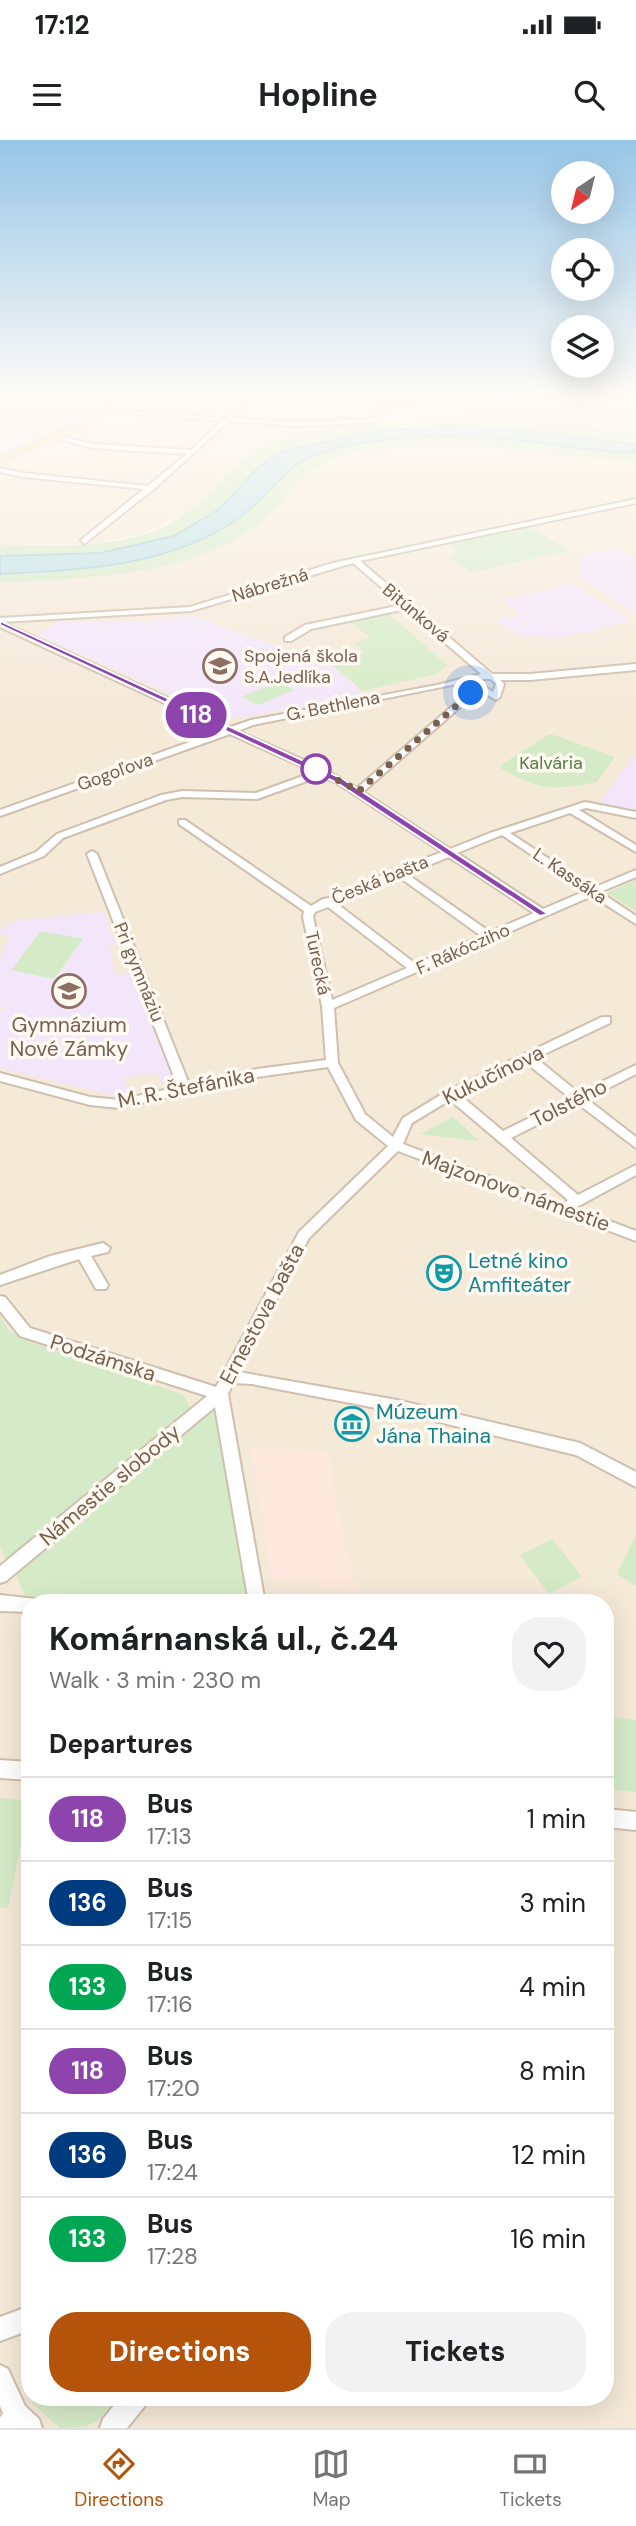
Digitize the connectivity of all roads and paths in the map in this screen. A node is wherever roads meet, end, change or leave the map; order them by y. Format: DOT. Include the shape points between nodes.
graph roads {
  1 [pos="133,503"];
  2 [pos="628,503"];
  3 [pos="84,542"];
  4 [pos="354,560"];
  5 [pos="408,606"];
  6 [pos="67,616"];
  7 [pos="35,617"];
  8 [pos="0,620"];
  9 [pos="0,630"];
  10 [pos="19,634"];
  11 [pos="289,639"];
  12 [pos="636,667"];
  13 [pos="495,680"];
  14 [pos="475,682"];
  15 [pos="211,722"];
  16 [pos="251,723"];
  17 [pos="230,730"];
  18 [pos="210,738"];
  19 [pos="253,741"];
  20 [pos="323,772"];
  21 [pos="359,791"];
  22 [pos="570,809"];
  23 [pos="2,810"];
  24 [pos="636,815"];
  25 [pos="182,822"];
  26 [pos="498,833"];
  27 [pos="426,835"];
  28 [pos="636,849"];
  29 [pos="451,851"];
  30 [pos="92,854"];
  31 [pos="423,862"];
  32 [pos="0,871"];
  33 [pos="398,872"];
  34 [pos="636,873"];
  35 [pos="593,892"];
  36 [pos="327,901"];
  37 [pos="310,910"];
  38 [pos="543,914"];
  39 [pos="636,921"];
  40 [pos="490,937"];
  41 [pos="415,970"];
  42 [pos="328,1006"];
  43 [pos="606,1020"];
  44 [pos="528,1058"];
  45 [pos="332,1063"];
  46 [pos="636,1069"];
  47 [pos="0,1077"];
  48 [pos="186,1091"];
  49 [pos="451,1094"];
  50 [pos="578,1098"];
  51 [pos="502,1137"];
  52 [pos="636,1144"];
  53 [pos="396,1146"];
  54 [pos="636,1169"];
  55 [pos="578,1201"];
  56 [pos="562,1209"];
  57 [pos="636,1236"];
  58 [pos="103,1248"];
  59 [pos="82,1253"];
  60 [pos="0,1280"];
  61 [pos="101,1285"];
  62 [pos="0,1301"];
  63 [pos="229,1377"];
  64 [pos="220,1394"];
  65 [pos="636,1480"];
  66 [pos="0,1576"];
  67 [pos="255,1594"];
  68 [pos="0,1603"];
  69 [pos="21,1604"];
  70 [pos="0,1769"];
  71 [pos="21,1770"];
  72 [pos="614,1819"];
  73 [pos="636,1821"];
  74 [pos="21,2321"];
  75 [pos="0,2329"];
  76 [pos="0,2377"];
  77 [pos="129,2406"];
  78 [pos="18,2424"];
  79 [pos="112,2428"];
  1 -- 3 [label="street"];
  2 -- 4 [label="street, Nábrežná"];
  4 -- 5 [label="street, Bitúnková"];
  4 -- 6 [label="street, Nábrežná" via="191,609"];
  5 -- 11 [label="street" via="309,627"];
  5 -- 14 [label="street, Bitúnková"];
  6 -- 7 [label="street, Nábrežná"];
  6 -- 8 [label="street, Nábrežná"];
  7 -- 8 [label="street, Nábrežná"];
  7 -- 10 [label="street" via="16,625"];
  8 -- 10 [label="street"];
  9 -- 10 [label="street"];
  10 -- 15 [label="street"];
  12 -- 13 [label="street"];
  13 -- 14 [label="street"];
  13 -- 14 [label="street" via="496,697"];
  14 -- 16 [label="street, G. Bethlena"];
  14 -- 21 [label="street"];
  15 -- 16 [label="street"];
  15 -- 17 [label="street"];
  15 -- 18 [label="street"];
  16 -- 17 [label="street, G. Bethlena"];
  16 -- 19 [label="street" via="247,734"];
  17 -- 18 [label="street, Gogoľova"];
  17 -- 19 [label="street"];
  18 -- 19 [label="street"];
  18 -- 23 [label="street, Gogoľova"];
  19 -- 20 [label="street"];
  20 -- 21 [label="street"];
  20 -- 32 [label="street" via="263,795 164,797 60,835 40,854"];
  21 -- 27 [label="street"];
  22 -- 24 [label="street" via="585,805"];
  22 -- 26 [label="street"];
  22 -- 28 [label="street"];
  25 -- 37 [label="street, Turecká"];
  26 -- 27 [label="street" via="456,841"];
  26 -- 29 [label="street, Česká bašta"];
  26 -- 35 [label="street, L. Kassáka"];
  27 -- 29 [label="street"];
  27 -- 31 [label="street" via="432,849"];
  29 -- 31 [label="street, Česká bašta"];
  29 -- 38 [label="street"];
  30 -- 48 [label="street, Pri gymnáziu"];
  31 -- 33 [label="street, Česká bašta"];
  33 -- 36 [label="street, Česká bašta"];
  33 -- 40 [label="street"];
  34 -- 35 [label="street, F. Rákócziho"];
  35 -- 38 [label="street, F. Rákócziho"];
  35 -- 39 [label="street, L. Kassáka"];
  36 -- 37 [label="street, Česká bašta"];
  36 -- 41 [label="street"];
  37 -- 42 [label="street, Turecká"];
  38 -- 40 [label="street, F. Rákócziho"];
  40 -- 41 [label="street, F. Rákócziho"];
  41 -- 42 [label="street, F. Rákócziho"];
  42 -- 45 [label="street, Turecká"];
  43 -- 44 [label="street, Kukučínova"];
  44 -- 49 [label="street, Kukučínova"];
  44 -- 50 [label="street"];
  45 -- 48 [label="street, M. R. Štefánika" via="257,1073"];
  45 -- 53 [label="street, Turecká" via="360,1117"];
  46 -- 50 [label="street, Tolstého"];
  47 -- 48 [label="street, M. R. Štefánika" via="110,1104"];
  49 -- 51 [label="street, Majzonovo námestie"];
  49 -- 53 [label="street, Kukučínova" via="407,1121"];
  50 -- 51 [label="street, Tolstého"];
  50 -- 52 [label="street"];
  51 -- 55 [label="street, Majzonovo námestie"];
  53 -- 56 [label="street, Majzonovo námestie"];
  53 -- 63 [label="street, Ernestova bašta" via="304,1235"];
  54 -- 55 [label="street"];
  55 -- 56 [label="street"];
  56 -- 57 [label="street, Majzonovo námestie"];
  58 -- 59 [label="street"];
  59 -- 60 [label="street"];
  59 -- 61 [label="street"];
  62 -- 64 [label="street, Podzámska" via="24,1332"];
  63 -- 64 [label="street, Ernestova bašta"];
  63 -- 65 [label="street" via="397,1406 580,1449"];
  64 -- 66 [label="street, Námestie slobody"];
  64 -- 67 [label="street, Ernestova bašta"];
  68 -- 69 [label="street"];
  70 -- 71 [label="street"];
  72 -- 73 [label="street"];
  74 -- 75 [label="street"];
  76 -- 78 [label="street"];
  77 -- 79 [label="street"];
}
